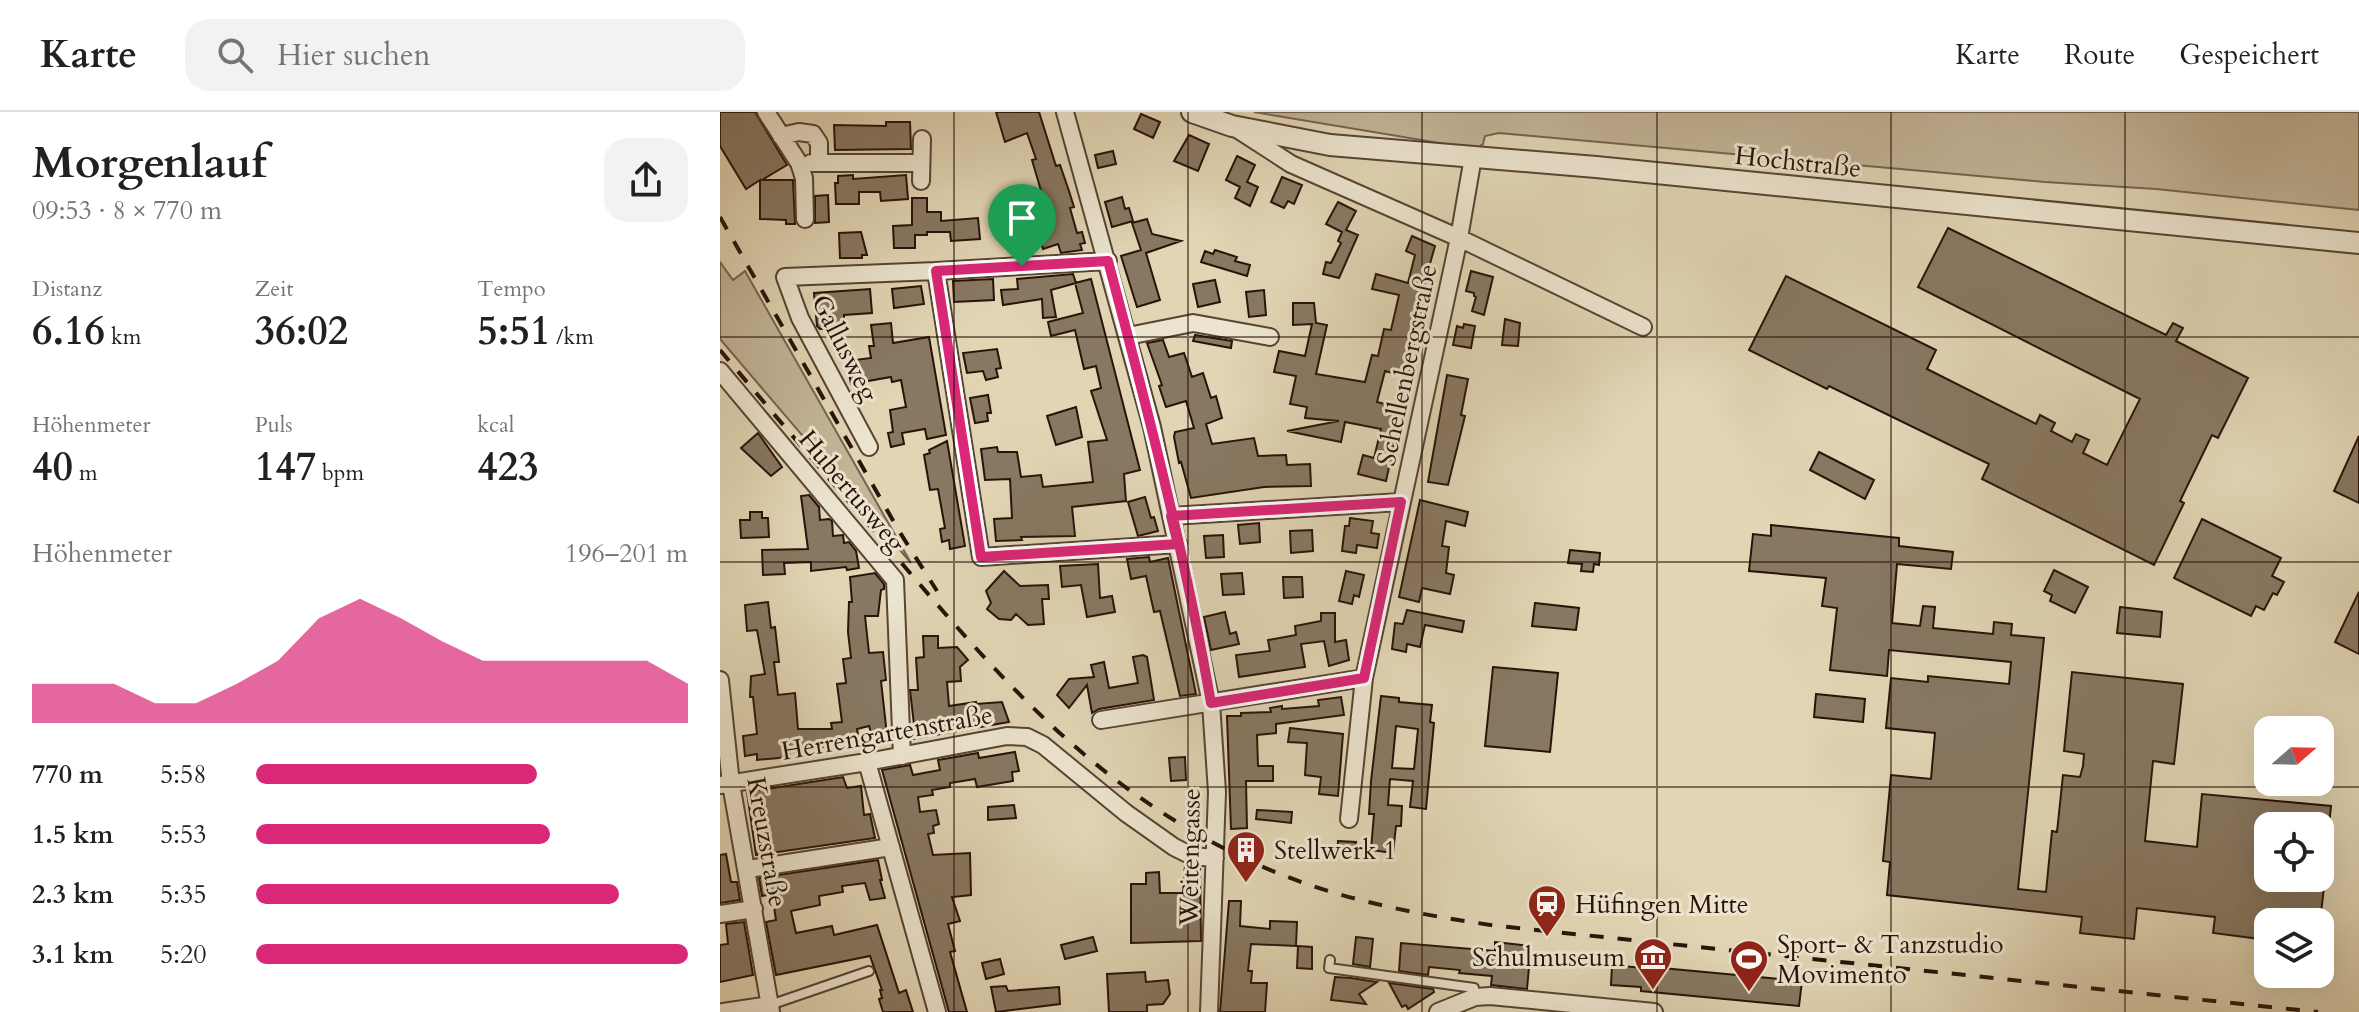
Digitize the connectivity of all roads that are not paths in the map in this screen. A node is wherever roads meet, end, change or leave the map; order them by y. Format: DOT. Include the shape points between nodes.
graph roads {
  1 [pos="766,112"];
  2 [pos="1065,112"];
  3 [pos="1192,112"];
  4 [pos="1232,126"];
  5 [pos="781,136"];
  6 [pos="922,139"];
  7 [pos="1473,157"];
  8 [pos="799,163"];
  9 [pos="819,163"];
  10 [pos="921,163"];
  11 [pos="921,181"];
  12 [pos="805,219"];
  13 [pos="1459,238"];
  14 [pos="2359,243"];
  15 [pos="1108,261"];
  16 [pos="936,271"];
  17 [pos="1643,327"];
  18 [pos="1128,336"];
  19 [pos="1270,337"];
  20 [pos="720,371"];
  21 [pos="869,447"];
  22 [pos="1401,502"];
  23 [pos="1171,516"];
  24 [pos="1178,544"];
  25 [pos="1364,678"];
  26 [pos="720,680"];
  27 [pos="1211,703"];
  28 [pos="1101,720"];
  29 [pos="902,756"];
  30 [pos="867,762"];
  31 [pos="726,785"];
  32 [pos="1349,819"];
  33 [pos="891,847"];
  34 [pos="1215,858"];
  35 [pos="748,869"];
  36 [pos="754,909"];
  37 [pos="720,914"];
  38 [pos="1330,960"];
  39 [pos="869,971"];
  40 [pos="1475,997"];
  41 [pos="770,1008"];
  42 [pos="723,1012"];
  43 [pos="937,1012"];
  44 [pos="1209,1012"];
  45 [pos="1438,1012"];
  46 [pos="1651,1012"];
  1 -- 5 [label="street"];
  2 -- 15 [label="street, Weitengasse"];
  3 -- 4 [label="street, Hochstraße"];
  4 -- 7 [label="street, Hochstraße" via="1330,145"];
  4 -- 13 [label="street, Hochstraße" via="1291,164"];
  5 -- 8 [label="street"];
  5 -- 9 [label="street" via="813,134 819,143"];
  6 -- 10 [label="street"];
  7 -- 13 [label="street, Schellenbergstraße"];
  7 -- 14 [label="street, Hochstraße"];
  8 -- 9 [label="street"];
  8 -- 12 [label="street"];
  9 -- 10 [label="street"];
  10 -- 11 [label="street"];
  13 -- 17 [label="street, Hochstraße"];
  13 -- 22 [label="street, Schellenbergstraße"];
  15 -- 16 [label="street, Gallusweg"];
  15 -- 18 [label="street, Weitengasse"];
  16 -- 21 [label="street, Gallusweg" via="785,277 800,318"];
  16 -- 24 [label="street" via="981,557"];
  18 -- 19 [label="street" via="1193,323"];
  18 -- 23 [label="street, Weitengasse"];
  20 -- 29 [label="street, Hubertusweg" via="895,580"];
  22 -- 23 [label="street"];
  22 -- 25 [label="street, Schellenbergstraße"];
  23 -- 24 [label="street, Weitengasse"];
  24 -- 27 [label="street, Weitengasse"];
  25 -- 27 [label="street"];
  25 -- 32 [label="street, Schellenbergstraße"];
  26 -- 31 [label="street, Kreuzstraße"];
  27 -- 28 [label="street"];
  27 -- 34 [label="street, Weitengasse"];
  29 -- 30 [label="street, Herrengartenstraße"];
  29 -- 34 [label="street, Herrengartenstraße" via="1027,737 1174,847 1192,856"];
  30 -- 31 [label="street, Herrengartenstraße"];
  30 -- 33 [label="street"];
  31 -- 35 [label="street, Kreuzstraße"];
  33 -- 35 [label="street"];
  33 -- 43 [label="street"];
  34 -- 44 [label="street, Weitengasse"];
  35 -- 36 [label="street, Kreuzstraße"];
  36 -- 37 [label="street"];
  36 -- 41 [label="street, Kreuzstraße"];
  38 -- 40 [label="lane" via="1329,968 1474,988"];
  39 -- 41 [label="lane"];
  40 -- 45 [label="street"];
  40 -- 46 [label="street"];
  41 -- 42 [label="street"];
}
